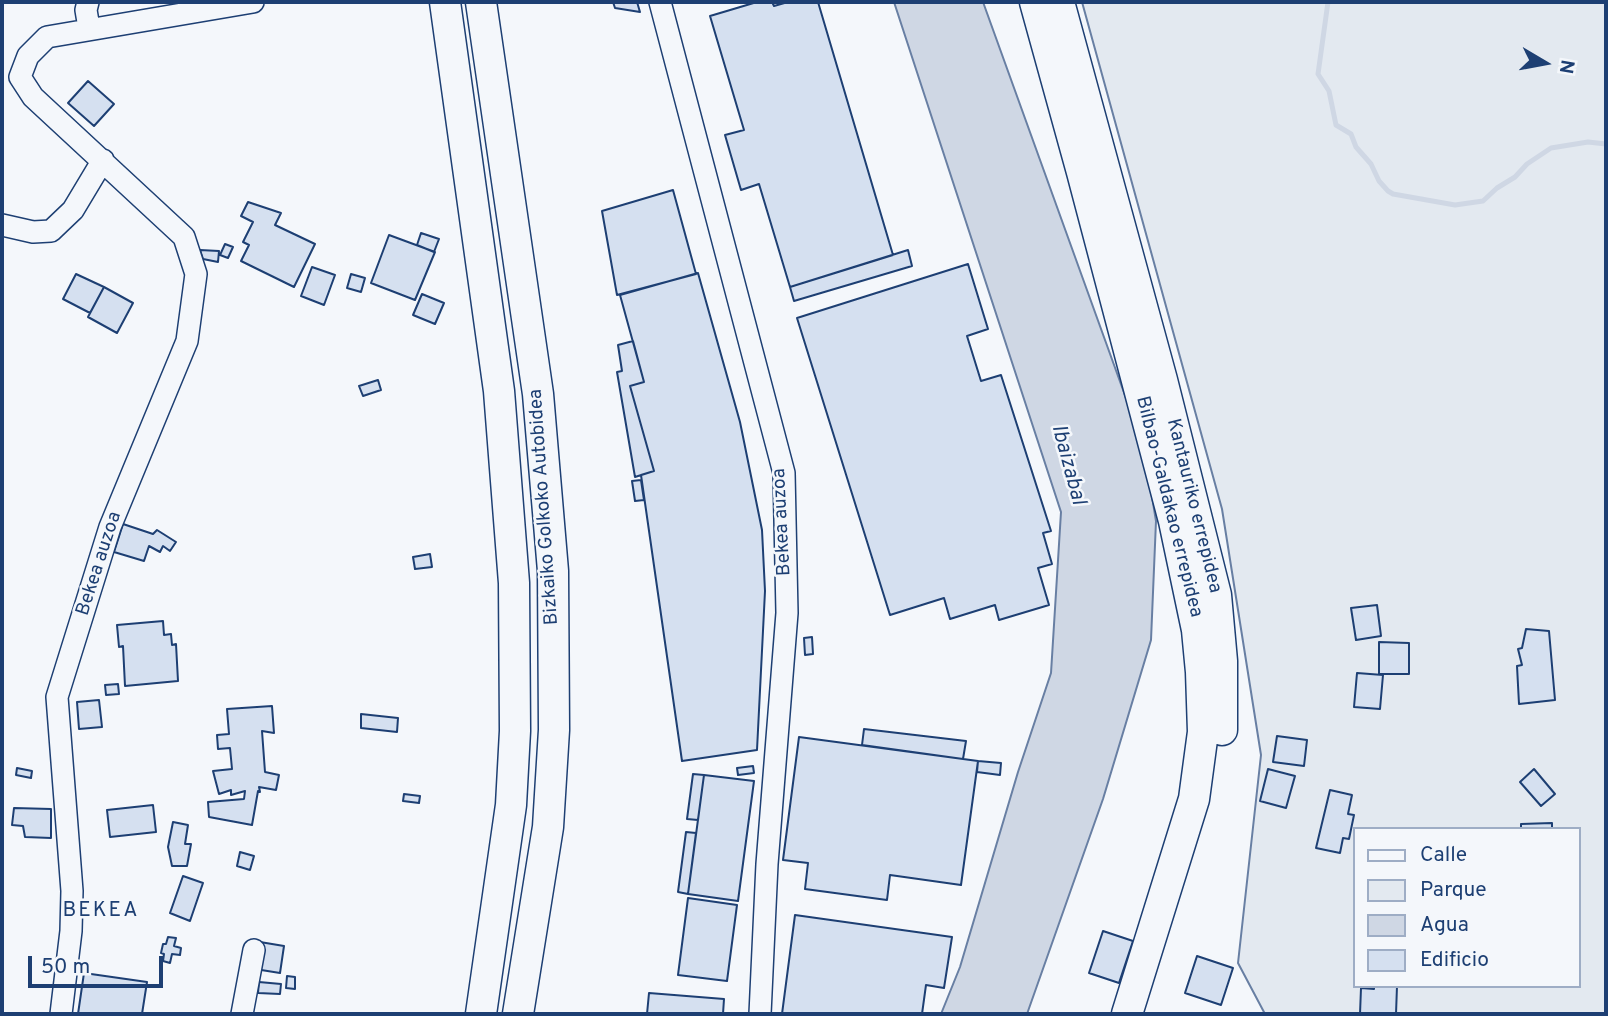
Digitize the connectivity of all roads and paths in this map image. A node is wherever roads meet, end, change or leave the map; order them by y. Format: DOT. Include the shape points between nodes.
graph roads {
  1 [pos="88,2"];
  2 [pos="253,2"];
  3 [pos="445,2"];
  4 [pos="481,2"];
  5 [pos="660,2"];
  6 [pos="1035,2"];
  7 [pos="1059,2"];
  8 [pos="89,28"];
  9 [pos="11,78"];
  10 [pos="103,160"];
  11 [pos="2,225"];
  12 [pos="548,827"];
  13 [pos="254,950"];
  14 [pos="61,1014"];
  15 [pos="242,1014"];
  16 [pos="481,1014"];
  17 [pos="518,1014"];
  18 [pos="538,1014"];
  19 [pos="760,1014"];
  20 [pos="1127,1014"];
  21 [pos="1147,1014"];
  1 -- 8 [label="street"];
  2 -- 8 [label="street, Bekea auzoa"];
  3 -- 16 [label="highway, Bizkaiko Golkoko Autobidea" via="499,391 514,583 515,731 510,805"];
  4 -- 12 [label="highway, Bizkaiko Golkoko Autobidea" via="538,394 553,571 554,730"];
  5 -- 19 [label="street, Bekea auzoa" via="784,474 787,613"];
  6 -- 20 [label="highway, Bilbao-Galdakao errepidea" via="1174,521 1201,672 1203,732 1194,799"];
  7 -- 21 [label="highway, Kantauriko errepidea" via="1163,380 1216,595 1222,661 1219,769 1189,887"];
  8 -- 9 [label="street, Bekea auzoa" via="47,37"];
  9 -- 10 [label="street, Bekea auzoa"];
  10 -- 11 [label="street" via="73,210 51,231"];
  10 -- 14 [label="street, Bekea auzoa" via="184,237 196,274 187,341 110,527 57,697 72,891"];
  12 -- 17 [label="highway, Bizkaiko Golkoko Autobidea"];
  12 -- 18 [label="highway"];
  13 -- 15 [label="street"];
}
